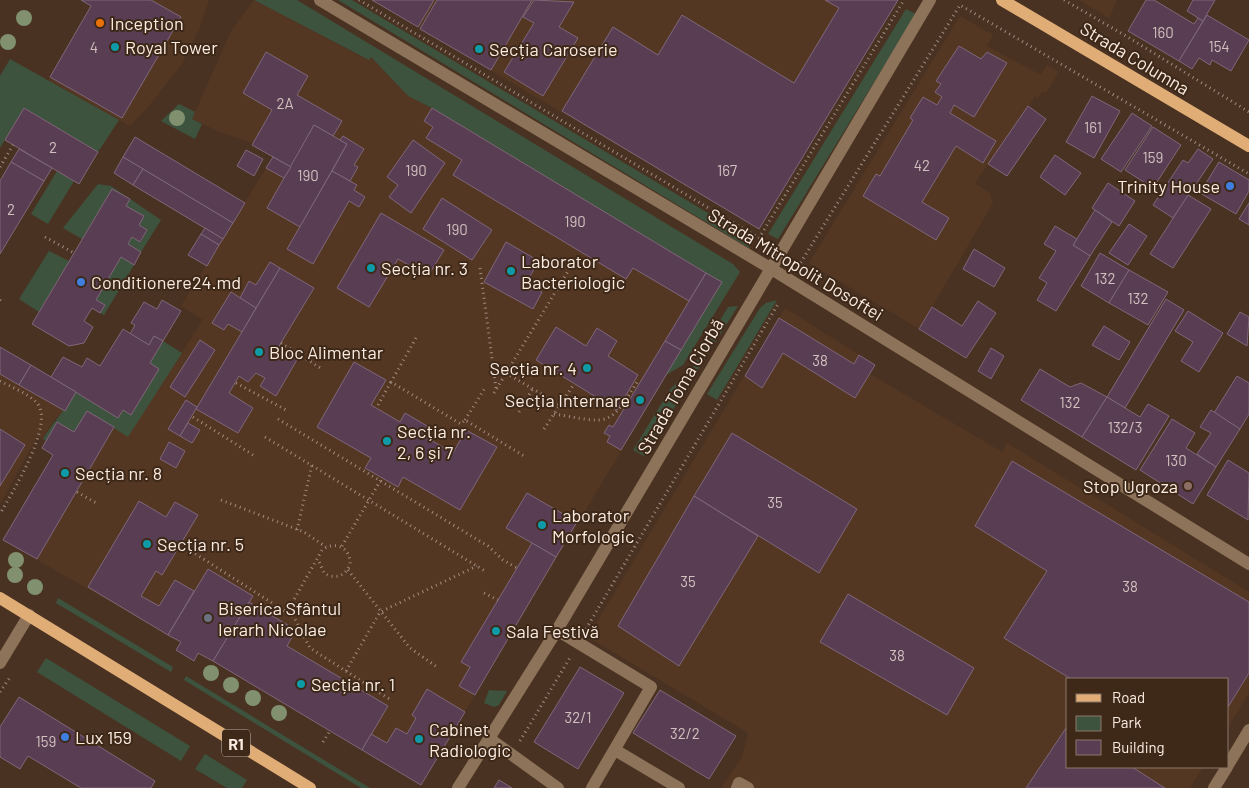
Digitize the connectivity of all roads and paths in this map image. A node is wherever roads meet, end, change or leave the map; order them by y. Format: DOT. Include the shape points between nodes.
graph roads {
  1 [pos="320,0"];
  2 [pos="359,0"];
  3 [pos="904,0"];
  4 [pos="930,0"];
  5 [pos="1002,0"];
  6 [pos="1064,0"];
  7 [pos="1249,112"];
  8 [pos="13,145"];
  9 [pos="1249,146"];
  10 [pos="0,167"];
  11 [pos="1249,174"];
  12 [pos="45,236"];
  13 [pos="74,253"];
  14 [pos="573,262"];
  15 [pos="480,268"];
  16 [pos="770,268"];
  17 [pos="796,270"];
  18 [pos="778,304"];
  19 [pos="416,338"];
  20 [pos="281,343"];
  21 [pos="322,369"];
  22 [pos="506,372"];
  23 [pos="639,379"];
  24 [pos="0,381"];
  25 [pos="391,382"];
  26 [pos="236,383"];
  27 [pos="574,384"];
  28 [pos="485,388"];
  29 [pos="533,388"];
  30 [pos="496,389"];
  31 [pos="494,393"];
  32 [pos="560,404"];
  33 [pos="378,405"];
  34 [pos="286,410"];
  35 [pos="519,412"];
  36 [pos="554,414"];
  37 [pos="193,417"];
  38 [pos="278,419"];
  39 [pos="465,420"];
  40 [pos="544,429"];
  41 [pos="265,437"];
  42 [pos="253,455"];
  43 [pos="524,456"];
  44 [pos="312,466"];
  45 [pos="381,479"];
  46 [pos="77,492"];
  47 [pos="221,500"];
  48 [pos="369,500"];
  49 [pos="98,504"];
  50 [pos="0,513"];
  51 [pos="297,530"];
  52 [pos="342,546"];
  53 [pos="326,547"];
  54 [pos="191,551"];
  55 [pos="318,559"];
  56 [pos="1249,564"];
  57 [pos="477,566"];
  58 [pos="517,568"];
  59 [pos="348,570"];
  60 [pos="485,571"];
  61 [pos="484,593"];
  62 [pos="0,598"];
  63 [pos="498,600"];
  64 [pos="286,612"];
  65 [pos="380,612"];
  66 [pos="29,616"];
  67 [pos="557,630"];
  68 [pos="578,643"];
  69 [pos="0,663"];
  70 [pos="437,667"];
  71 [pos="14,671"];
  72 [pos="346,671"];
  73 [pos="0,692"];
  74 [pos="391,700"];
  75 [pos="1249,730"];
  76 [pos="330,731"];
  77 [pos="490,739"];
  78 [pos="323,742"];
  79 [pos="615,750"];
  80 [pos="512,755"];
  81 [pos="1229,763"];
  82 [pos="1226,768"];
  83 [pos="310,788"];
  84 [pos="458,788"];
  85 [pos="558,788"];
  86 [pos="592,788"];
  87 [pos="679,788"];
  88 [pos="737,788"];
  89 [pos="748,788"];
  90 [pos="1214,788"];
  1 -- 16 [label="street, Strada Mitropolit Dosoftei"];
  2 -- 3 [label="path" via="759,238"];
  4 -- 16 [label="street, Strada Toma Ciorbă"];
  5 -- 9 [label="main road, Strada Columna"];
  6 -- 7 [label="path"];
  8 -- 10 [label="path"];
  11 -- 17 [label="path" via="960,5"];
  12 -- 13 [label="path"];
  14 -- 22 [label="path"];
  15 -- 30 [label="path"];
  16 -- 56 [label="street, Strada Mitropolit Dosoftei"];
  16 -- 67 [label="street, Strada Toma Ciorbă"];
  18 -- 68 [label="path"];
  19 -- 25 [label="path"];
  20 -- 21 [label="path"];
  22 -- 29 [label="path"];
  22 -- 30 [label="path"];
  23 -- 36 [label="path" via="619,411 610,418 597,421"];
  24 -- 50 [label="path" via="37,403 41,409 41,420 40,438"];
  25 -- 33 [label="path"];
  25 -- 39 [label="path" via="461,424"];
  26 -- 34 [label="path"];
  27 -- 32 [label="path"];
  28 -- 39 [label="path"];
  29 -- 32 [label="path"];
  29 -- 35 [label="path"];
  30 -- 31 [label="path"];
  32 -- 36 [label="path"];
  36 -- 40 [label="path"];
  37 -- 42 [label="path"];
  38 -- 45 [label="path"];
  39 -- 43 [label="path"];
  41 -- 44 [label="path"];
  44 -- 48 [label="path"];
  44 -- 51 [label="path"];
  45 -- 48 [label="path"];
  45 -- 58 [label="path" via="488,546"];
  46 -- 49 [label="path"];
  47 -- 51 [label="path"];
  48 -- 52 [label="path"];
  48 -- 57 [label="path"];
  51 -- 53 [label="path"];
  52 -- 53 [label="path"];
  52 -- 59 [label="path" via="351,560"];
  53 -- 55 [label="path"];
  54 -- 64 [label="path"];
  55 -- 59 [label="path" via="328,576 339,577"];
  55 -- 64 [label="path"];
  57 -- 60 [label="path"];
  57 -- 65 [label="path"];
  59 -- 65 [label="path"];
  61 -- 63 [label="path"];
  62 -- 66 [label="main road, R1"];
  64 -- 72 [label="path" via="294,616 310,648"];
  65 -- 70 [label="path" via="410,648"];
  65 -- 72 [label="path"];
  66 -- 69 [label="street"];
  66 -- 83 [label="main road, R1"];
  67 -- 68 [label="street"];
  67 -- 77 [label="street, Strada Toma Ciorbă"];
  68 -- 79 [label="street" via="651,687"];
  68 -- 80 [label="path"];
  71 -- 73 [label="path"];
  72 -- 74 [label="path"];
  75 -- 81 [label="street"];
  76 -- 78 [label="path"];
  77 -- 80 [label="street"];
  77 -- 84 [label="street, Strada Toma Ciorbă"];
  79 -- 86 [label="street"];
  79 -- 87 [label="street"];
  80 -- 85 [label="street"];
  82 -- 90 [label="street"];
  88 -- 89 [label="street" via="740,783"];
}
